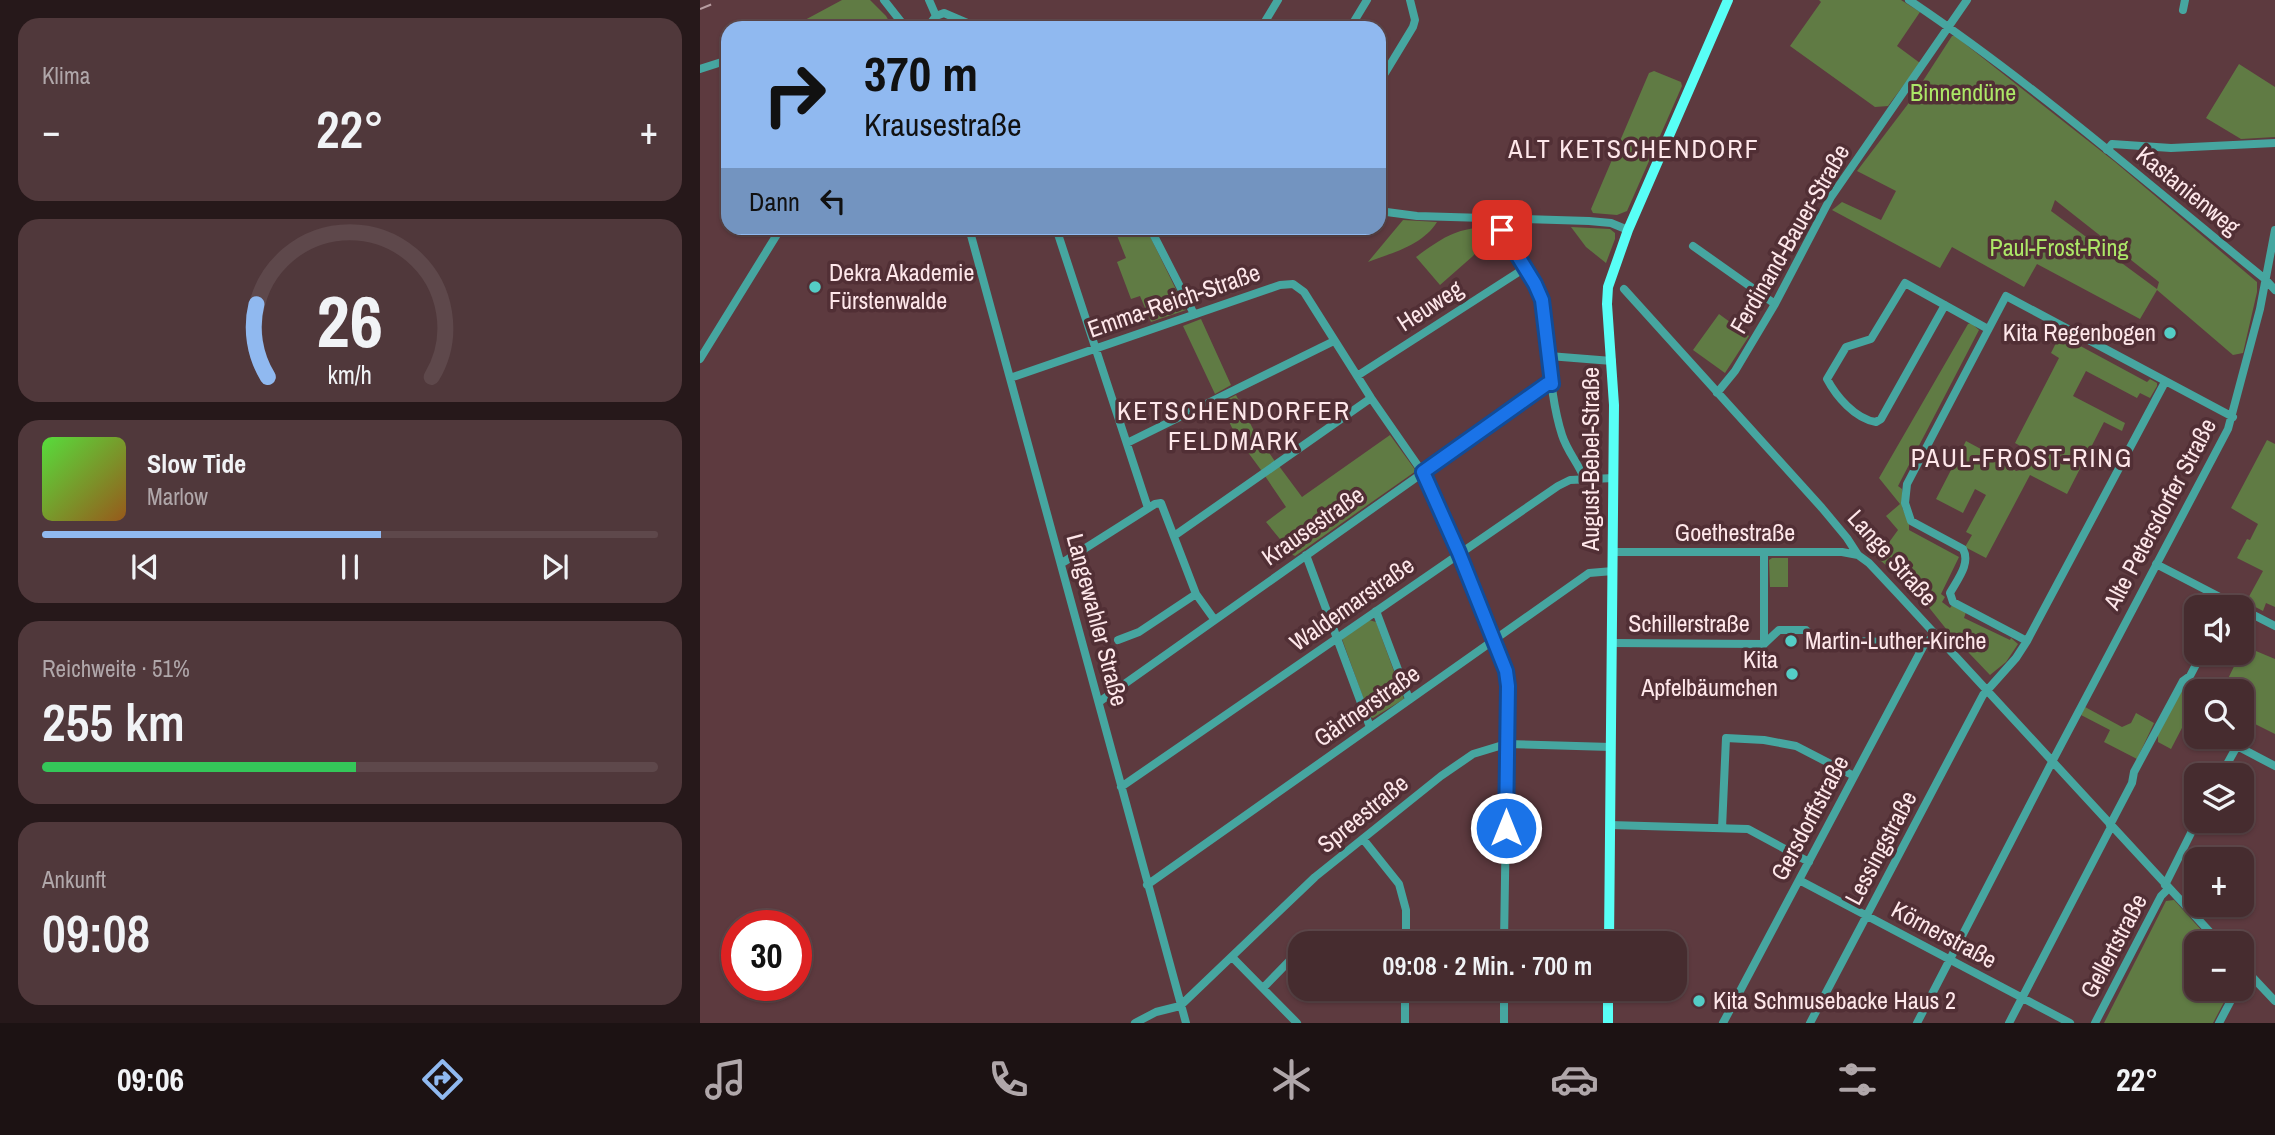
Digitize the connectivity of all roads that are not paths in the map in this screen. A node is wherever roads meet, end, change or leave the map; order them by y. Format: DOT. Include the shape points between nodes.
graph roads {
  1 [pos="884,0"];
  2 [pos="929,0"];
  3 [pos="1278,0"];
  4 [pos="1367,0"];
  5 [pos="1410,0"];
  6 [pos="1728,0"];
  7 [pos="1909,0"];
  8 [pos="1967,0"];
  9 [pos="2185,0"];
  10 [pos="2183,10"];
  11 [pos="936,16"];
  12 [pos="900,21"];
  13 [pos="932,21"];
  14 [pos="965,21"];
  15 [pos="1265,21"];
  16 [pos="1354,21"];
  17 [pos="1950,27"];
  18 [pos="721,62"];
  19 [pos="700,69"];
  20 [pos="1386,71"];
  21 [pos="2275,143"];
  22 [pos="2107,150"];
  23 [pos="1386,212"];
  24 [pos="1500,218"];
  25 [pos="1628,230"];
  26 [pos="2275,230"];
  27 [pos="777,235"];
  28 [pos="971,235"];
  29 [pos="1058,235"];
  30 [pos="1154,235"];
  31 [pos="1693,246"];
  32 [pos="1525,268"];
  33 [pos="2265,279"];
  34 [pos="1624,289"];
  35 [pos="2275,290"];
  36 [pos="1775,304"];
  37 [pos="1945,305"];
  38 [pos="1194,314"];
  39 [pos="1988,329"];
  40 [pos="1334,341"];
  41 [pos="1096,348"];
  42 [pos="1549,356"];
  43 [pos="700,359"];
  44 [pos="1612,361"];
  45 [pos="1357,376"];
  46 [pos="1010,377"];
  47 [pos="2165,382"];
  48 [pos="1552,384"];
  49 [pos="1717,393"];
  50 [pos="1371,398"];
  51 [pos="2233,417"];
  52 [pos="1127,443"];
  53 [pos="1423,472"];
  54 [pos="1584,478"];
  55 [pos="1614,478"];
  56 [pos="1148,508"];
  57 [pos="1174,536"];
  58 [pos="1613,552"];
  59 [pos="1764,552"];
  60 [pos="1459,553"];
  61 [pos="1306,555"];
  62 [pos="1858,555"];
  63 [pos="1062,564"];
  64 [pos="2156,564"];
  65 [pos="1613,571"];
  66 [pos="1196,594"];
  67 [pos="2207,595"];
  68 [pos="1376,611"];
  69 [pos="2254,615"];
  70 [pos="1214,619"];
  71 [pos="2275,626"];
  72 [pos="1936,635"];
  73 [pos="1337,638"];
  74 [pos="1118,640"];
  75 [pos="1494,640"];
  76 [pos="2028,641"];
  77 [pos="1612,643"];
  78 [pos="1764,643"];
  79 [pos="1925,643"];
  80 [pos="2196,665"];
  81 [pos="1986,690"];
  82 [pos="1409,699"];
  83 [pos="1098,702"];
  84 [pos="1370,727"];
  85 [pos="1506,744"];
  86 [pos="1611,747"];
  87 [pos="2052,762"];
  88 [pos="2227,763"];
  89 [pos="2275,766"];
  90 [pos="1854,776"];
  91 [pos="1121,787"];
  92 [pos="1610,825"];
  93 [pos="2111,826"];
  94 [pos="1722,828"];
  95 [pos="2191,833"];
  96 [pos="1363,839"];
  97 [pos="1809,862"];
  98 [pos="1799,880"];
  99 [pos="1147,885"];
  100 [pos="2166,887"];
  101 [pos="1867,916"];
  102 [pos="1406,931"];
  103 [pos="1504,931"];
  104 [pos="1609,931"];
  105 [pos="2208,931"];
  106 [pos="1233,958"];
  107 [pos="1950,960"];
  108 [pos="1288,962"];
  109 [pos="2254,979"];
  110 [pos="1263,988"];
  111 [pos="2022,997"];
  112 [pos="1405,1001"];
  113 [pos="1504,1001"];
  114 [pos="1608,1001"];
  115 [pos="2231,1001"];
  116 [pos="2275,1001"];
  117 [pos="1180,1006"];
  118 [pos="1135,1023"];
  119 [pos="1186,1023"];
  120 [pos="1297,1023"];
  121 [pos="1405,1023"];
  122 [pos="1504,1023"];
  123 [pos="1608,1023"];
  124 [pos="1723,1023"];
  125 [pos="1810,1023"];
  126 [pos="1917,1023"];
  127 [pos="2009,1023"];
  128 [pos="2070,1023"];
  129 [pos="2095,1023"];
  130 [pos="2219,1023"];
  1 -- 12 [label="street"];
  2 -- 11 [label="street"];
  3 -- 15 [label="street"];
  4 -- 16 [label="street"];
  5 -- 20 [label="street" via="1413,27"];
  6 -- 25 [label="main road, August-Bebel-Straße"];
  7 -- 17 [label="street, Kastanienweg"];
  8 -- 17 [label="street, Ferdinand-Bauer-Straße"];
  9 -- 10 [label="street"];
  11 -- 13 [label="street"];
  11 -- 14 [label="street" via="944,13"];
  17 -- 22 [label="street, Kastanienweg"];
  17 -- 36 [label="street, Ferdinand-Bauer-Straße" via="1831,197"];
  18 -- 19 [label="street"];
  21 -- 22 [label="street" via="2177,148 2112,144"];
  22 -- 33 [label="street, Kastanienweg"];
  23 -- 24 [label="street"];
  24 -- 25 [label="street" via="1602,222"];
  24 -- 32 [label="street" via="1507,242"];
  25 -- 44 [label="main road, August-Bebel-Straße" via="1607,295"];
  26 -- 33 [label="street, Alte Petersdorfer Straße"];
  27 -- 43 [label="street"];
  28 -- 46 [label="street, Langewahler Straße"];
  29 -- 41 [label="street"];
  30 -- 38 [label="street"];
  31 -- 36 [label="street"];
  32 -- 42 [label="street" via="1542,300"];
  32 -- 45 [label="street, Heuweg"];
  33 -- 35 [label="street, Kastanienweg"];
  33 -- 51 [label="street, Alte Petersdorfer Straße"];
  34 -- 49 [label="street, Lange Straße"];
  36 -- 49 [label="street, Ferdinand-Bauer-Straße"];
  37 -- 37 [label="street" via="1905,283 1871,339 1846,347 1827,379 1833,390 1870,421 1881,419"];
  37 -- 39 [label="street"];
  38 -- 40 [label="street, Emma-Reich-Straße" via="1293,284 1304,292"];
  38 -- 41 [label="street, Emma-Reich-Straße"];
  39 -- 47 [label="street" via="2006,296"];
  39 -- 76 [label="street" via="1907,484 1905,503 1910,521 1963,549 1966,555 1950,598"];
  40 -- 45 [label="street, Emma-Reich-Straße"];
  40 -- 52 [label="street"];
  41 -- 46 [label="street, Emma-Reich-Straße"];
  41 -- 52 [label="street"];
  42 -- 44 [label="street"];
  42 -- 48 [label="street"];
  44 -- 55 [label="main road, August-Bebel-Straße"];
  45 -- 50 [label="street, Emma-Reich-Straße"];
  46 -- 63 [label="street, Langewahler Straße"];
  47 -- 51 [label="street"];
  47 -- 76 [label="street"];
  48 -- 53 [label="street, Krausestraße"];
  48 -- 54 [label="street" via="1565,444"];
  49 -- 62 [label="street, Lange Straße" via="1822,508"];
  50 -- 53 [label="street, Emma-Reich-Straße"];
  50 -- 57 [label="street"];
  51 -- 64 [label="street, Alte Petersdorfer Straße"];
  52 -- 56 [label="street"];
  53 -- 60 [label="street, Emma-Reich-Straße"];
  53 -- 61 [label="street, Krausestraße"];
  54 -- 55 [label="street, Waldemarstraße"];
  54 -- 60 [label="street, Waldemarstraße" via="1558,486"];
  55 -- 58 [label="main road, August-Bebel-Straße"];
  56 -- 57 [label="street" via="1161,503"];
  56 -- 63 [label="street"];
  57 -- 66 [label="street"];
  58 -- 59 [label="street, Goethestraße"];
  58 -- 65 [label="main road, August-Bebel-Straße"];
  59 -- 62 [label="street, Goethestraße"];
  59 -- 78 [label="street"];
  60 -- 68 [label="street, Waldemarstraße"];
  60 -- 75 [label="street, Emma-Reich-Straße"];
  61 -- 70 [label="street, Krausestraße"];
  61 -- 73 [label="street"];
  62 -- 72 [label="street, Lange Straße"];
  63 -- 83 [label="street, Langewahler Straße"];
  64 -- 67 [label="street"];
  64 -- 87 [label="street, Alte Petersdorfer Straße"];
  65 -- 75 [label="street, Gärtnerstraße" via="1589,573"];
  65 -- 77 [label="main road, August-Bebel-Straße"];
  66 -- 70 [label="street"];
  66 -- 74 [label="street" via="1139,632"];
  68 -- 73 [label="street, Waldemarstraße"];
  68 -- 82 [label="street"];
  69 -- 71 [label="street"];
  70 -- 83 [label="street, Krausestraße"];
  72 -- 79 [label="street, Gersdorffstraße"];
  72 -- 81 [label="street, Lange Straße"];
  73 -- 84 [label="street"];
  73 -- 91 [label="street, Waldemarstraße"];
  75 -- 82 [label="street, Gärtnerstraße"];
  75 -- 85 [label="street, Emma-Reich-Straße" via="1508,686"];
  76 -- 81 [label="street"];
  77 -- 78 [label="street, Schillerstraße"];
  77 -- 86 [label="main road, August-Bebel-Straße"];
  78 -- 79 [label="street, Schillerstraße" via="1779,630 1806,630 1816,640"];
  79 -- 90 [label="street, Gersdorffstraße"];
  80 -- 93 [label="street" via="2134,772"];
  81 -- 87 [label="street, Lange Straße"];
  81 -- 101 [label="street, Lessingstraße"];
  82 -- 84 [label="street, Gärtnerstraße"];
  83 -- 91 [label="street, Langewahler Straße"];
  84 -- 99 [label="street, Gärtnerstraße"];
  85 -- 86 [label="street, Spreestraße"];
  85 -- 96 [label="street, Spreestraße" via="1473,754"];
  85 -- 103 [label="street, Emma-Reich-Straße"];
  86 -- 92 [label="main road, August-Bebel-Straße"];
  87 -- 93 [label="street, Lange Straße"];
  87 -- 107 [label="street, Alte Petersdorfer Straße"];
  88 -- 89 [label="street" via="2236,746"];
  90 -- 94 [label="street" via="1796,746 1726,738"];
  90 -- 97 [label="street, Gersdorffstraße"];
  91 -- 99 [label="street, Langewahler Straße"];
  92 -- 94 [label="street"];
  92 -- 104 [label="main road, August-Bebel-Straße"];
  93 -- 100 [label="street, Lange Straße"];
  93 -- 111 [label="street"];
  94 -- 97 [label="street" via="1748,829"];
  95 -- 100 [label="street, Gellertstraße"];
  96 -- 102 [label="street" via="1399,884"];
  96 -- 106 [label="street, Spreestraße" via="1315,877"];
  97 -- 98 [label="street, Gersdorffstraße"];
  98 -- 101 [label="street, Körnerstraße"];
  98 -- 124 [label="street, Gersdorffstraße"];
  99 -- 117 [label="street, Langewahler Straße"];
  100 -- 105 [label="street, Lange Straße"];
  100 -- 129 [label="street, Gellertstraße"];
  101 -- 107 [label="street, Körnerstraße"];
  101 -- 125 [label="street, Lessingstraße"];
  106 -- 110 [label="street"];
  106 -- 117 [label="street, Spreestraße"];
  107 -- 111 [label="street, Körnerstraße"];
  107 -- 126 [label="street, Alte Petersdorfer Straße"];
  108 -- 110 [label="street"];
  109 -- 116 [label="street"];
  110 -- 120 [label="street"];
  111 -- 127 [label="street"];
  111 -- 128 [label="street, Körnerstraße"];
  112 -- 121 [label="street"];
  113 -- 122 [label="street"];
  114 -- 123 [label="main road"];
  115 -- 130 [label="street"];
  117 -- 118 [label="street"];
  117 -- 119 [label="street, Langewahler Straße"];
}
